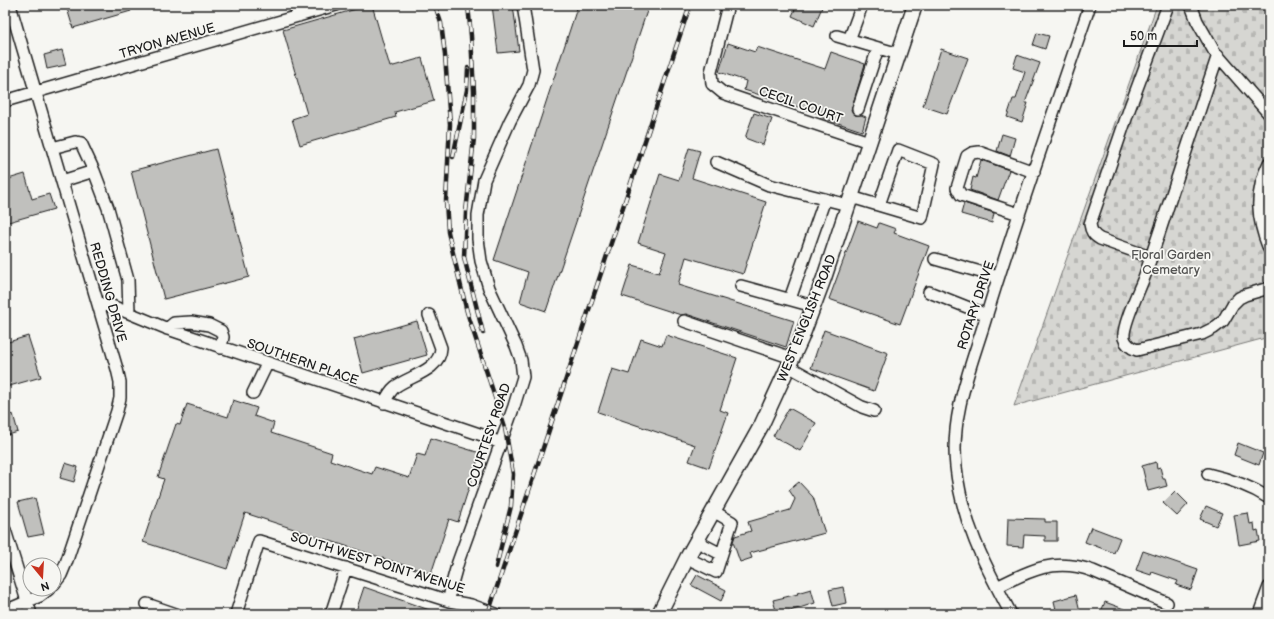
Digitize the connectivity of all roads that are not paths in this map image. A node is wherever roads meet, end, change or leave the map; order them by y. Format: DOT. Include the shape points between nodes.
graph roads {
  1 [pos="10,5"];
  2 [pos="295,5"];
  3 [pos="336,5"];
  4 [pos="523,5"];
  5 [pos="728,5"];
  6 [pos="862,5"];
  7 [pos="915,5"];
  8 [pos="1090,5"];
  9 [pos="1168,5"];
  10 [pos="1191,5"];
  11 [pos="299,16"];
  12 [pos="837,36"];
  13 [pos="849,40"];
  14 [pos="878,48"];
  15 [pos="899,54"];
  16 [pos="1218,55"];
  17 [pos="36,92"];
  18 [pos="5,101"];
  19 [pos="858,109"];
  20 [pos="1269,114"];
  21 [pos="869,142"];
  22 [pos="52,148"];
  23 [pos="716,162"];
  24 [pos="1269,163"];
  25 [pos="94,171"];
  26 [pos="1034,172"];
  27 [pos="62,181"];
  28 [pos="825,200"];
  29 [pos="850,201"];
  30 [pos="879,205"];
  31 [pos="1020,214"];
  32 [pos="1269,249"];
  33 [pos="1150,257"];
  34 [pos="935,259"];
  35 [pos="998,277"];
  36 [pos="741,286"];
  37 [pos="1269,288"];
  38 [pos="929,292"];
  39 [pos="790,299"];
  40 [pos="98,303"];
  41 [pos="814,306"];
  42 [pos="129,313"];
  43 [pos="429,315"];
  44 [pos="987,315"];
  45 [pos="191,322"];
  46 [pos="684,322"];
  47 [pos="167,329"];
  48 [pos="186,335"];
  49 [pos="221,348"];
  50 [pos="790,362"];
  51 [pos="267,364"];
  52 [pos="253,393"];
  53 [pos="384,403"];
  54 [pos="874,411"];
  55 [pos="500,443"];
  56 [pos="1208,474"];
  57 [pos="1269,498"];
  58 [pos="713,511"];
  59 [pos="5,530"];
  60 [pos="696,540"];
  61 [pos="722,554"];
  62 [pos="687,558"];
  63 [pos="346,568"];
  64 [pos="62,573"];
  65 [pos="997,587"];
  66 [pos="1269,587"];
  67 [pos="38,597"];
  68 [pos="449,601"];
  69 [pos="28,602"];
  70 [pos="1167,603"];
  71 [pos="147,604"];
  72 [pos="5,611"];
  73 [pos="492,613"];
  74 [pos="31,614"];
  75 [pos="176,614"];
  76 [pos="236,614"];
  77 [pos="331,614"];
  78 [pos="659,614"];
  79 [pos="1011,614"];
  80 [pos="1259,614"];
  1 -- 17 [label="street, REDDING DRIVE"];
  2 -- 11 [label="street"];
  3 -- 11 [label="street, TRYON AVENUE"];
  4 -- 55 [label="street, COURTESY ROAD" via="533,70 529,85 484,180 478,215 481,261 489,288 516,346 523,377"];
  5 -- 21 [label="street, CECIL COURT" via="711,72 712,84 723,93"];
  6 -- 13 [label="street"];
  7 -- 15 [label="main road, WEST ENGLISH ROAD"];
  8 -- 26 [label="street, ROTARY DRIVE"];
  9 -- 33 [label="street" via="1090,224 1094,235 1100,239"];
  10 -- 16 [label="street" via="1197,21"];
  11 -- 17 [label="street, TRYON AVENUE"];
  12 -- 13 [label="street"];
  13 -- 14 [label="street"];
  14 -- 15 [label="street"];
  14 -- 19 [label="street"];
  15 -- 21 [label="main road, WEST ENGLISH ROAD"];
  16 -- 20 [label="street"];
  16 -- 33 [label="street"];
  17 -- 18 [label="street, TRYON AVENUE"];
  17 -- 22 [label="street, REDDING DRIVE"];
  21 -- 29 [label="main road, WEST ENGLISH ROAD"];
  22 -- 25 [label="street" via="80,143"];
  22 -- 27 [label="street, REDDING DRIVE"];
  23 -- 28 [label="street" via="769,185"];
  24 -- 32 [label="street" via="1258,199 1262,233"];
  25 -- 27 [label="street"];
  25 -- 42 [label="street" via="108,208 128,280"];
  26 -- 31 [label="street, ROTARY DRIVE"];
  26 -- 31 [label="street" via="979,152 967,156 957,188 961,195"];
  27 -- 40 [label="street, REDDING DRIVE"];
  28 -- 29 [label="street"];
  28 -- 39 [label="street"];
  29 -- 30 [label="street"];
  29 -- 41 [label="main road, WEST ENGLISH ROAD"];
  30 -- 30 [label="street" via="922,218 934,164 898,150"];
  31 -- 35 [label="street, ROTARY DRIVE"];
  33 -- 37 [label="street" via="1125,328 1124,338 1127,344 1137,350 1202,334 1223,321 1239,298"];
  34 -- 35 [label="street"];
  35 -- 44 [label="street, ROTARY DRIVE"];
  36 -- 39 [label="street"];
  38 -- 44 [label="street"];
  39 -- 41 [label="street"];
  40 -- 42 [label="street, SOUTHERN PLACE"];
  40 -- 64 [label="street, REDDING DRIVE" via="117,369 120,398"];
  41 -- 50 [label="main road, WEST ENGLISH ROAD"];
  42 -- 47 [label="street, SOUTHERN PLACE"];
  43 -- 53 [label="street" via="441,348 437,360 421,374 395,387"];
  44 -- 65 [label="street, ROTARY DRIVE" via="960,400 955,452 959,487 969,528"];
  45 -- 47 [label="street" via="174,323"];
  45 -- 48 [label="street"];
  45 -- 49 [label="street" via="209,325 221,331"];
  46 -- 50 [label="street"];
  47 -- 48 [label="street, SOUTHERN PLACE"];
  48 -- 49 [label="street, SOUTHERN PLACE"];
  49 -- 51 [label="street, SOUTHERN PLACE"];
  50 -- 54 [label="street" via="812,380"];
  50 -- 58 [label="main road, WEST ENGLISH ROAD" via="761,426"];
  51 -- 52 [label="street"];
  51 -- 53 [label="street, SOUTHERN PLACE"];
  53 -- 55 [label="street, SOUTHERN PLACE"];
  55 -- 68 [label="street, COURTESY ROAD" via="458,562"];
  56 -- 57 [label="street" via="1231,479"];
  58 -- 60 [label="main road, WEST ENGLISH ROAD"];
  58 -- 61 [label="street" via="732,522"];
  59 -- 69 [label="street"];
  60 -- 61 [label="street"];
  60 -- 62 [label="main road, WEST ENGLISH ROAD"];
  61 -- 62 [label="street" via="716,572"];
  62 -- 78 [label="main road, WEST ENGLISH ROAD"];
  63 -- 68 [label="street, SOUTH WEST POINT AVENUE"];
  63 -- 76 [label="street, SOUTH WEST POINT AVENUE" via="259,540"];
  63 -- 77 [label="street"];
  65 -- 70 [label="street" via="1042,566 1066,565 1093,571"];
  65 -- 79 [label="street, ROTARY DRIVE"];
  66 -- 80 [label="street"];
  67 -- 69 [label="street"];
  68 -- 73 [label="street, SOUTH WEST POINT AVENUE" via="471,605"];
  69 -- 72 [label="street"];
  69 -- 74 [label="street"];
  71 -- 75 [label="street"];
}
